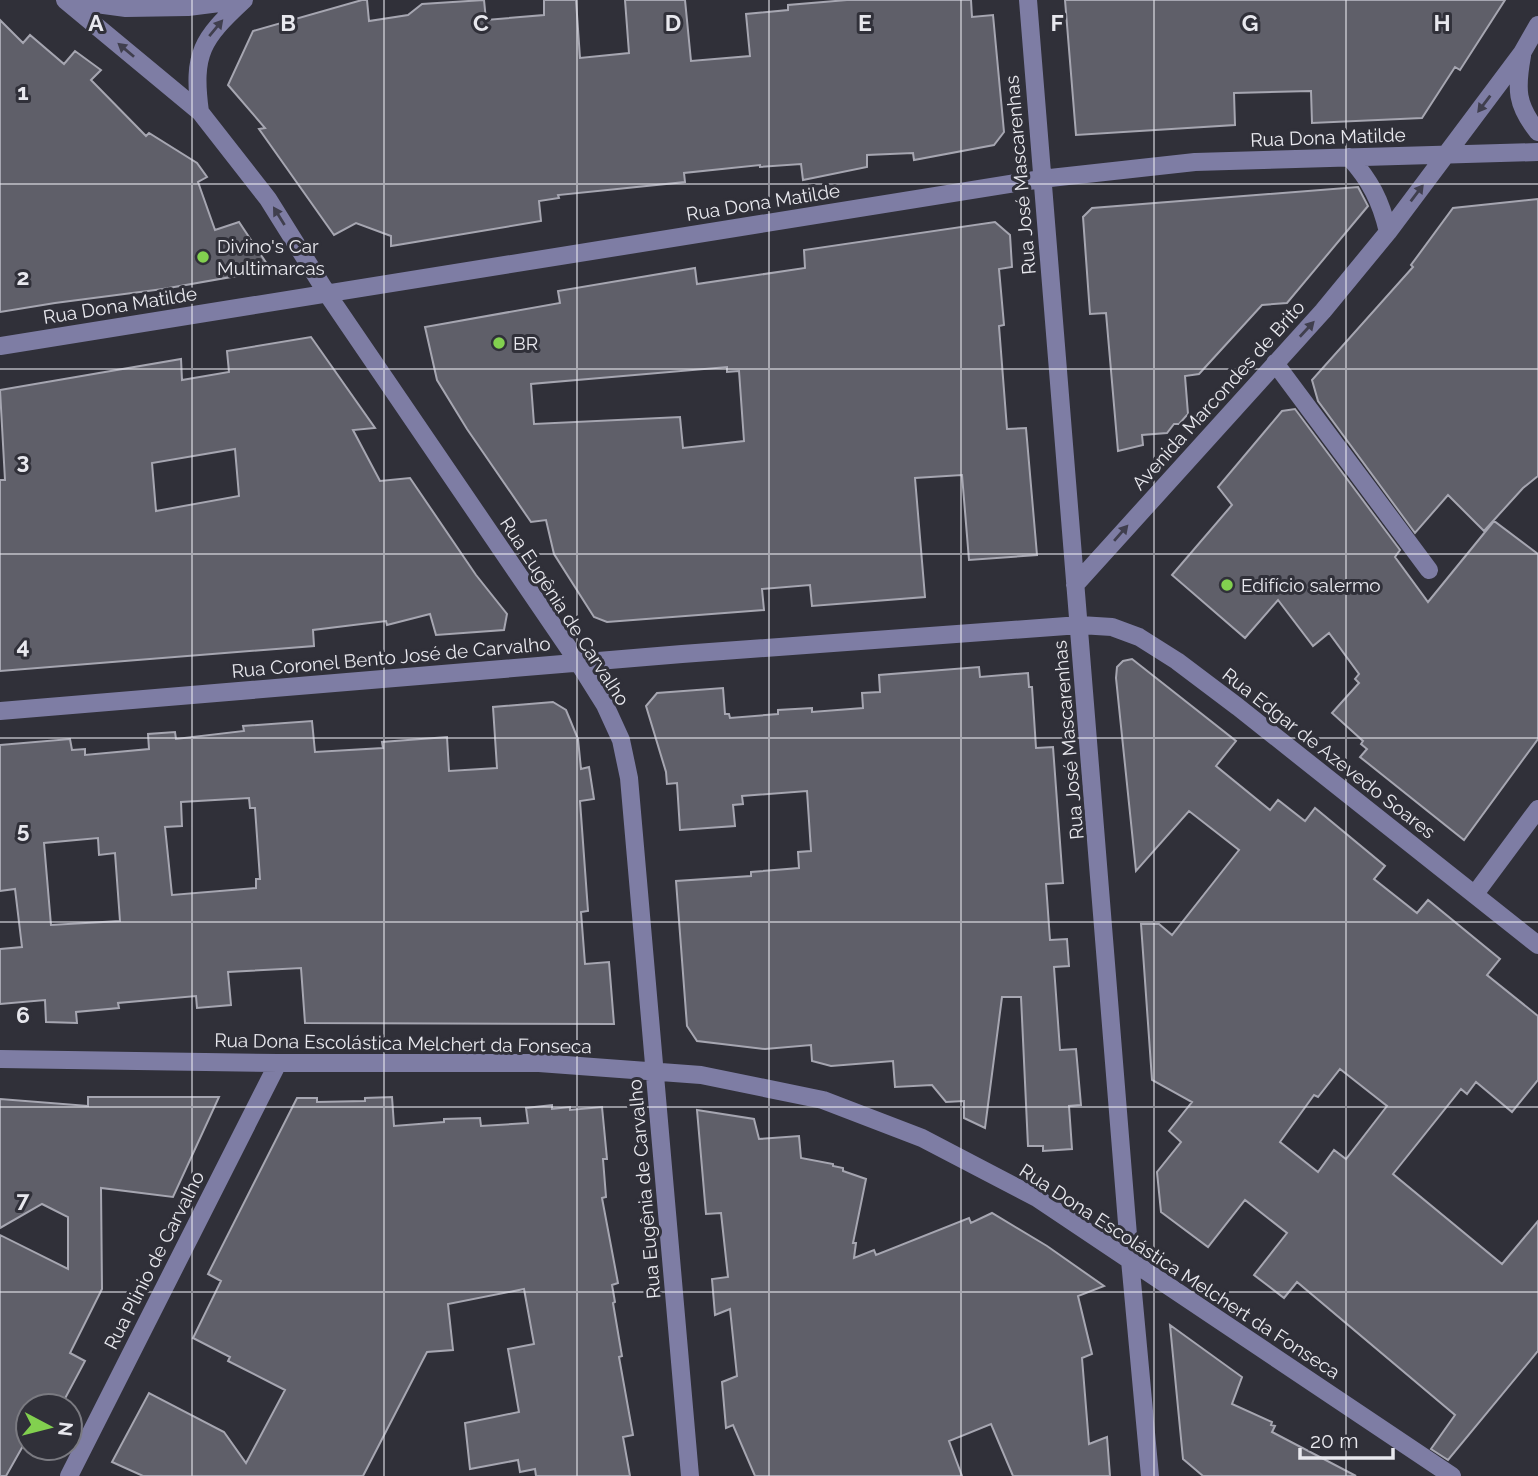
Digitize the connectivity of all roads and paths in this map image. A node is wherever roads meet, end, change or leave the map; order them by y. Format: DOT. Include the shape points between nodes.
graph roads {
  1 [pos="66,0"];
  2 [pos="243,0"];
  3 [pos="1028,0"];
  4 [pos="1538,25"];
  5 [pos="1522,53"];
  6 [pos="200,112"];
  7 [pos="1538,132"];
  8 [pos="1538,152"];
  9 [pos="1446,155"];
  10 [pos="1349,157"];
  11 [pos="1041,179"];
  12 [pos="1388,232"];
  13 [pos="328,295"];
  14 [pos="0,346"];
  15 [pos="1275,363"];
  16 [pos="1429,569"];
  17 [pos="1075,584"];
  18 [pos="1080,625"];
  19 [pos="578,662"];
  20 [pos="0,711"];
  21 [pos="1538,809"];
  22 [pos="1475,894"];
  23 [pos="1538,945"];
  24 [pos="0,1059"];
  25 [pos="278,1063"];
  26 [pos="655,1071"];
  27 [pos="1130,1260"];
  28 [pos="69,1476"];
  29 [pos="690,1476"];
  30 [pos="1150,1476"];
  31 [pos="1452,1476"];
  1 -- 2 [label="street" via="126,8"];
  6 -- 1 [label="street, Rua Eugênia de Carvalho, one-way"];
  6 -- 2 [label="street, one-way" via="198,59 214,29"];
  3 -- 11 [label="street, Rua José Mascarenhas"];
  4 -- 5 [label="street, Avenida Marcondes de Brito"];
  5 -- 7 [label="street" via="1517,89 1524,112"];
  5 -- 9 [label="street, Avenida Marcondes de Brito, one-way"];
  13 -- 6 [label="street, Rua Eugênia de Carvalho, one-way" via="268,199"];
  8 -- 9 [label="street, Rua Dona Matilde"];
  9 -- 10 [label="street, Rua Dona Matilde"];
  12 -- 9 [label="street, Avenida Marcondes de Brito, one-way"];
  10 -- 11 [label="street, Rua Dona Matilde" via="1195,162"];
  10 -- 12 [label="street" via="1375,190"];
  11 -- 13 [label="street, Rua Dona Matilde"];
  11 -- 17 [label="street, Rua José Mascarenhas"];
  15 -- 12 [label="street, Avenida Marcondes de Brito, one-way"];
  13 -- 14 [label="street, Rua Dona Matilde"];
  13 -- 19 [label="street, Rua Eugênia de Carvalho"];
  15 -- 16 [label="street"];
  17 -- 15 [label="street, Avenida Marcondes de Brito, one-way"];
  17 -- 18 [label="street, Rua José Mascarenhas"];
  18 -- 19 [label="street, Rua Coronel Bento José de Carvalho"];
  18 -- 22 [label="street, Rua Edgar de Azevedo Soares" via="1121,630 1177,661"];
  18 -- 27 [label="street, Rua José Mascarenhas"];
  19 -- 20 [label="street, Rua Coronel Bento José de Carvalho"];
  19 -- 26 [label="street, Rua Eugênia de Carvalho" via="621,740 629,778"];
  21 -- 22 [label="street"];
  22 -- 23 [label="street, Rua Edgar de Azevedo Soares"];
  24 -- 25 [label="street, Rua Dona Escolástica Melchert da Fonseca"];
  25 -- 26 [label="street, Rua Dona Escolástica Melchert da Fonseca" via="539,1063"];
  25 -- 28 [label="street, Rua Plinio de Carvalho"];
  26 -- 27 [label="street, Rua Dona Escolástica Melchert da Fonseca" via="701,1075 823,1100 922,1138 1037,1198"];
  26 -- 29 [label="street, Rua Eugênia de Carvalho"];
  27 -- 30 [label="street, Rua José Mascarenhas"];
  27 -- 31 [label="street, Rua Dona Escolástica Melchert da Fonseca"];
}
